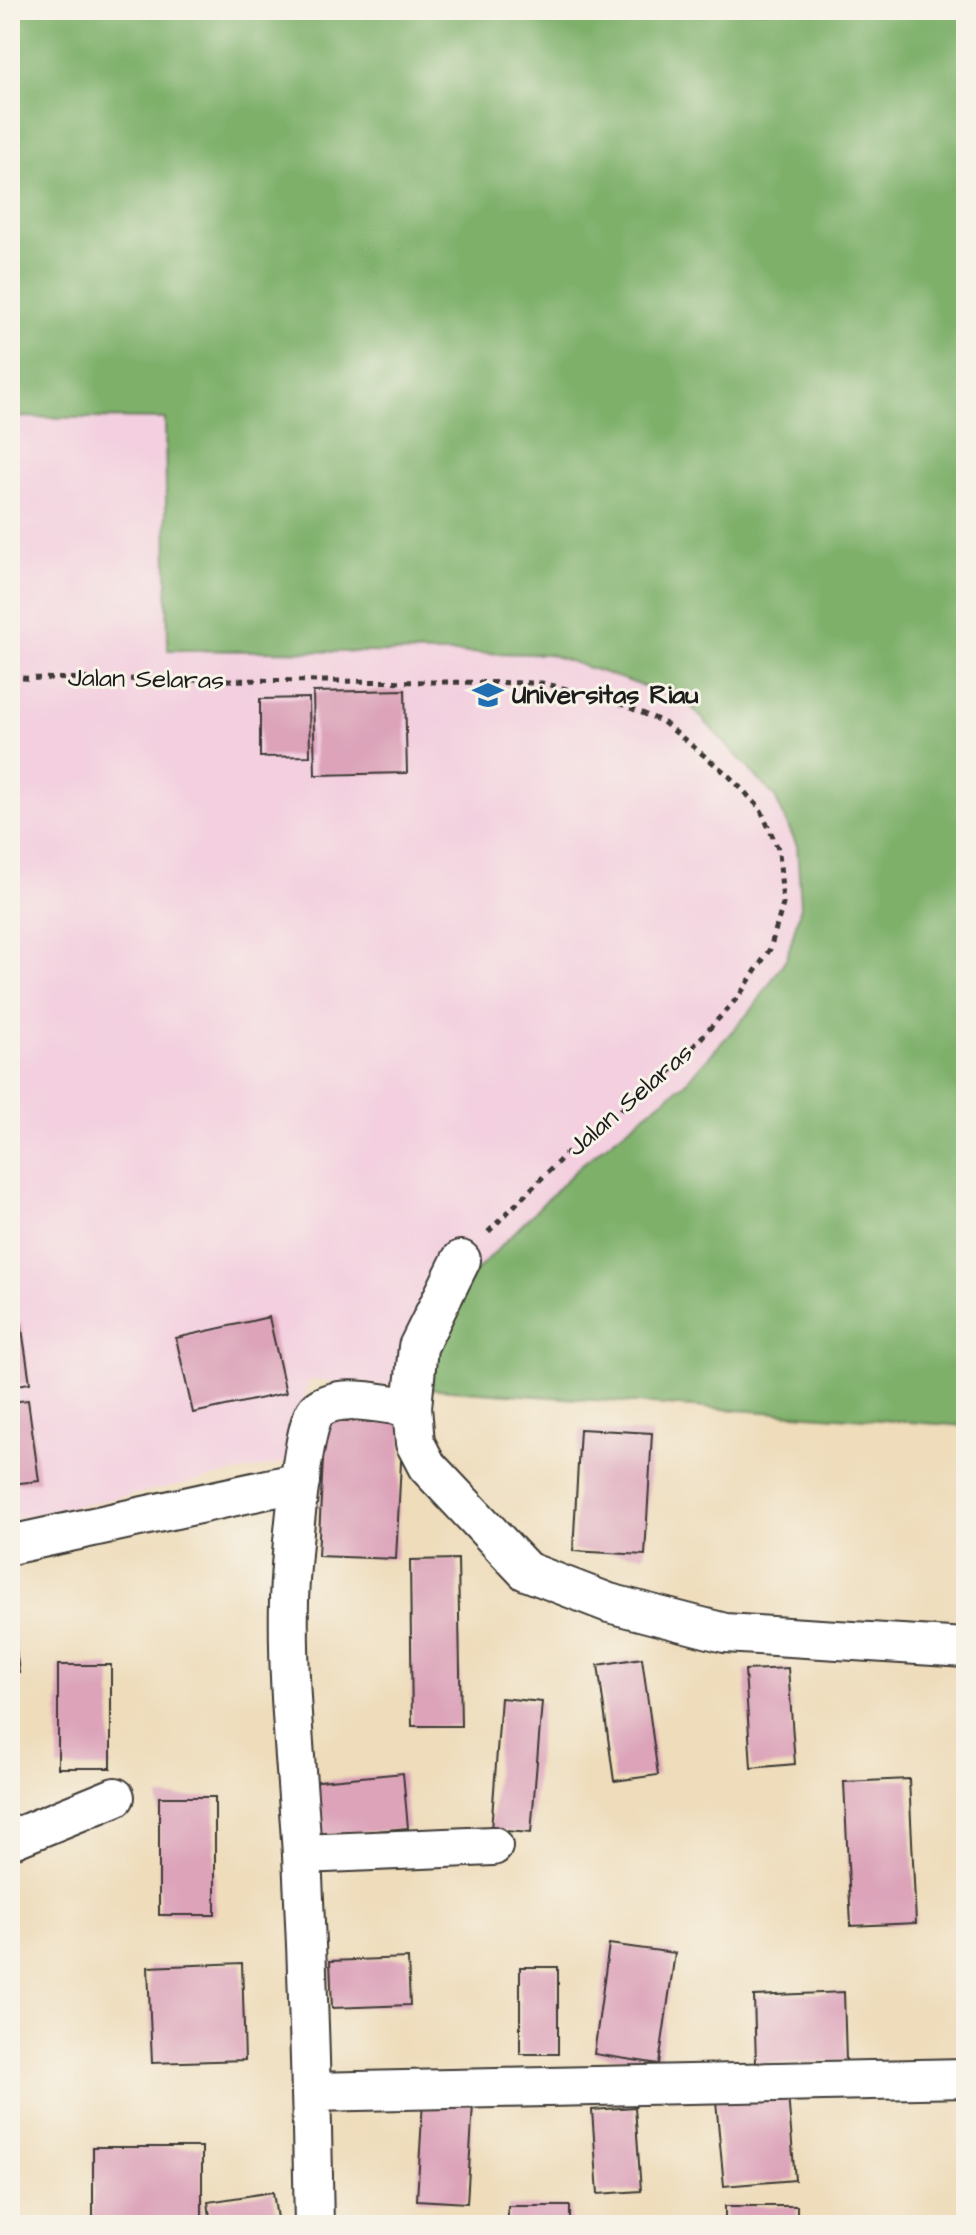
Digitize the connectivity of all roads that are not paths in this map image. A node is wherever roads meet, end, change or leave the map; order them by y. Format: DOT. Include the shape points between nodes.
graph roads {
  1 [pos="461,1260"];
  2 [pos="412,1407"];
  3 [pos="300,1482"];
  4 [pos="10,1545"];
  5 [pos="966,1648"];
  6 [pos="115,1797"];
  7 [pos="10,1840"];
  8 [pos="493,1846"];
  9 [pos="302,1854"];
  10 [pos="966,2078"];
  11 [pos="312,2092"];
  12 [pos="314,2225"];
  1 -- 2 [label="street" via="418,1347"];
  2 -- 3 [label="street" via="350,1401 318,1409 310,1419"];
  2 -- 5 [label="street" via="415,1443 427,1466 526,1571 609,1603 725,1633"];
  3 -- 4 [label="street"];
  3 -- 9 [label="street" via="289,1599"];
  6 -- 7 [label="street"];
  8 -- 9 [label="street"];
  9 -- 11 [label="street"];
  10 -- 11 [label="street"];
  11 -- 12 [label="street"];
}
